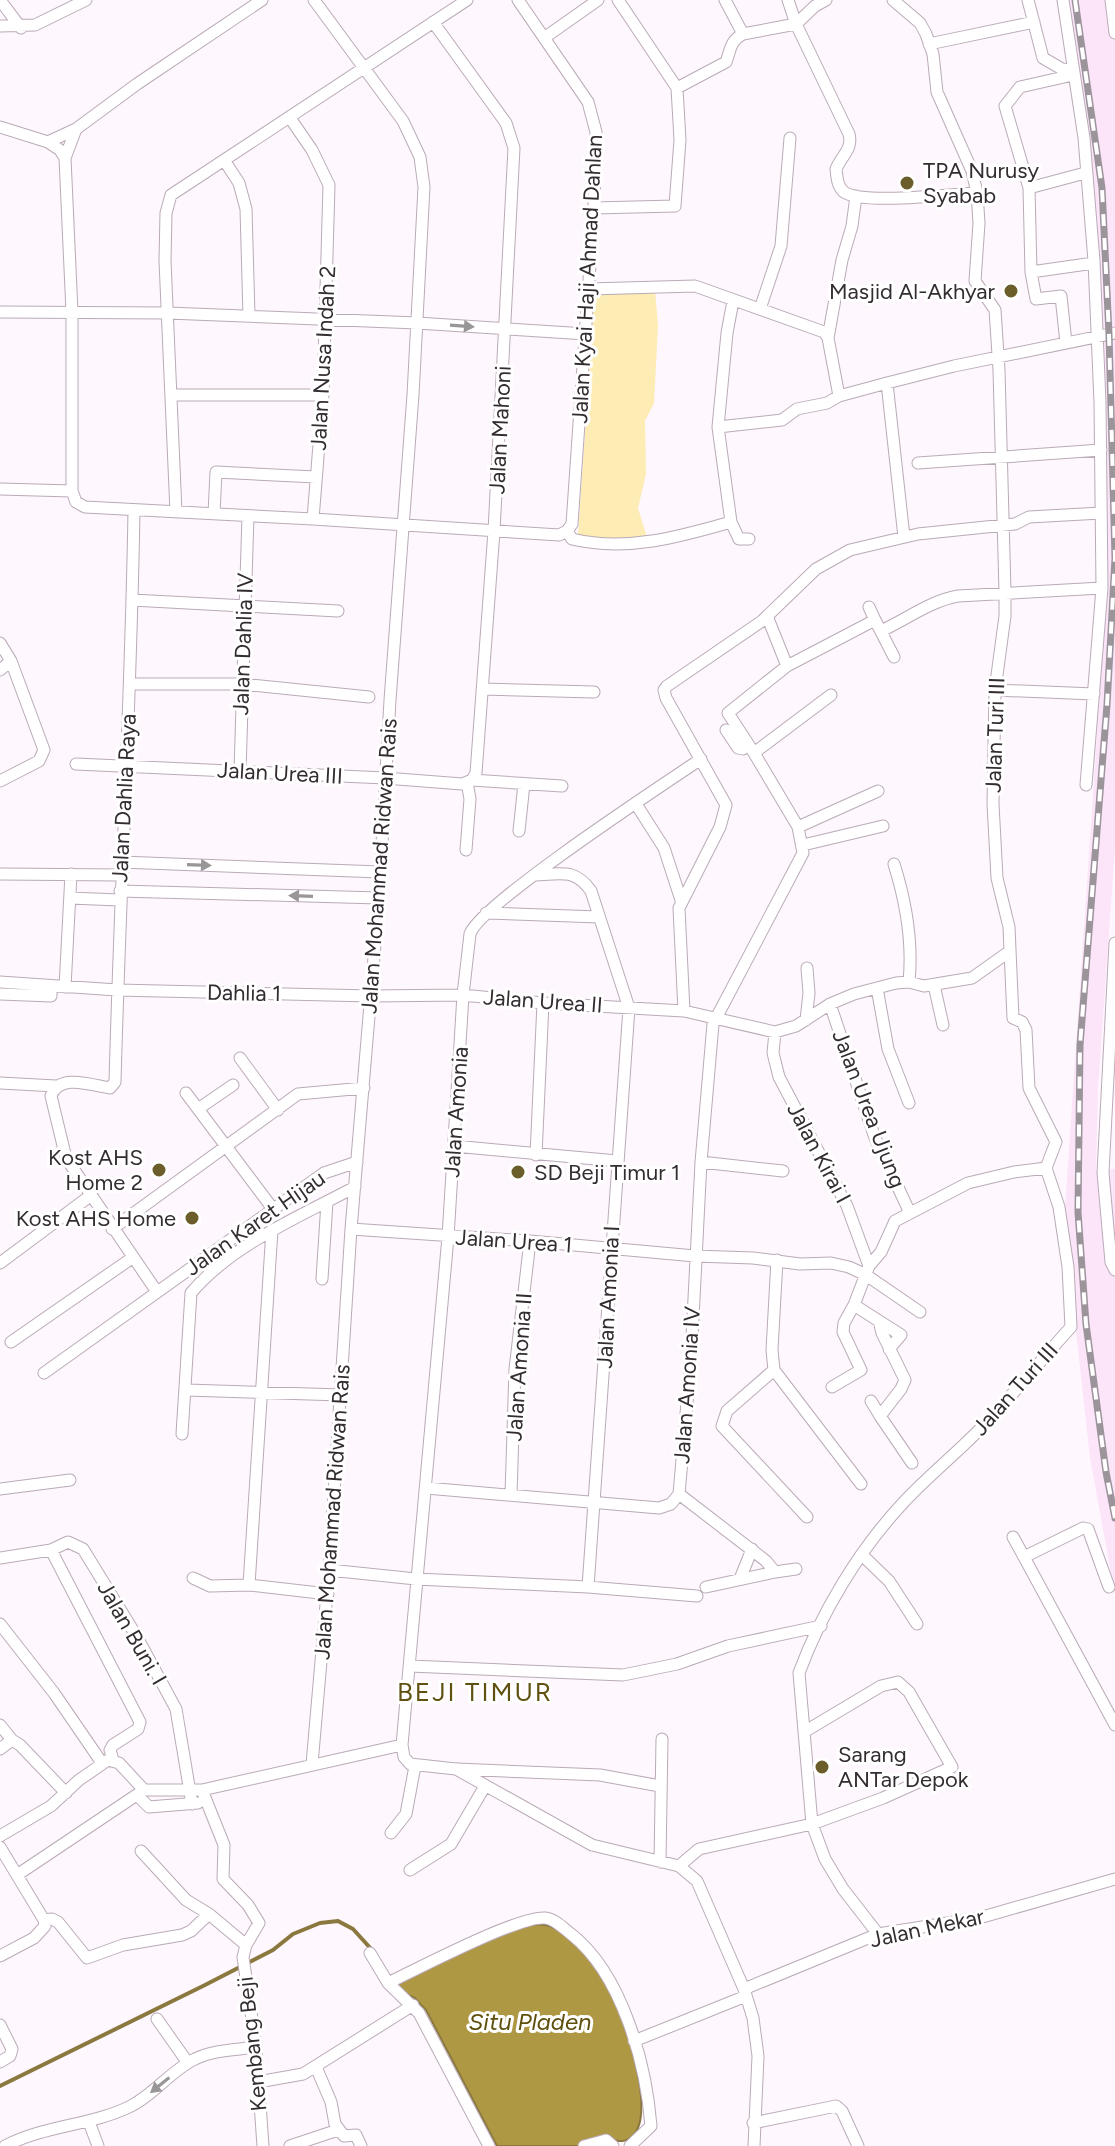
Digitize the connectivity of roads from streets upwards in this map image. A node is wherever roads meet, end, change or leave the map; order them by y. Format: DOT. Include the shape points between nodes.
graph roads {
  1 [pos="0,0"];
  2 [pos="86,0"];
  3 [pos="262,0"];
  4 [pos="314,0"];
  5 [pos="467,0"];
  6 [pos="518,0"];
  7 [pos="598,0"];
  8 [pos="618,0"];
  9 [pos="725,0"];
  10 [pos="788,0"];
  11 [pos="826,0"];
  12 [pos="893,0"];
  13 [pos="1028,0"];
  14 [pos="1063,0"];
  15 [pos="1111,0"];
  16 [pos="433,22"];
  17 [pos="1034,22"];
  18 [pos="796,24"];
  19 [pos="0,26"];
  20 [pos="21,28"];
  21 [pos="1115,33"];
  22 [pos="743,34"];
  23 [pos="544,38"];
  24 [pos="929,44"];
  25 [pos="363,69"];
  26 [pos="1073,73"];
  27 [pos="677,88"];
  28 [pos="290,118"];
  29 [pos="0,127"];
  30 [pos="76,129"];
  31 [pos="790,138"];
  32 [pos="48,142"];
  33 [pos="65,158"];
  34 [pos="224,160"];
  35 [pos="1085,173"];
  36 [pos="1029,188"];
  37 [pos="977,193"];
  38 [pos="856,196"];
  39 [pos="594,208"];
  40 [pos="1094,263"];
  41 [pos="1031,272"];
  42 [pos="589,289"];
  43 [pos="733,301"];
  44 [pos="760,309"];
  45 [pos="0,312"];
  46 [pos="72,312"];
  47 [pos="168,313"];
  48 [pos="249,316"];
  49 [pos="324,319"];
  50 [pos="417,323"];
  51 [pos="506,328"];
  52 [pos="1115,333"];
  53 [pos="586,334"];
  54 [pos="1096,337"];
  55 [pos="828,338"];
  56 [pos="1066,343"];
  57 [pos="998,358"];
  58 [pos="887,383"];
  59 [pos="172,395"];
  60 [pos="323,395"];
  61 [pos="839,396"];
  62 [pos="718,427"];
  63 [pos="1101,450"];
  64 [pos="1001,457"];
  65 [pos="918,463"];
  66 [pos="316,477"];
  67 [pos="0,489"];
  68 [pos="72,491"];
  69 [pos="134,510"];
  70 [pos="176,512"];
  71 [pos="1101,513"];
  72 [pos="214,514"];
  73 [pos="248,516"];
  74 [pos="313,519"];
  75 [pos="731,522"];
  76 [pos="1003,524"];
  77 [pos="403,525"];
  78 [pos="494,531"];
  79 [pos="567,531"];
  80 [pos="904,537"];
  81 [pos="749,539"];
  82 [pos="1102,588"];
  83 [pos="1005,592"];
  84 [pos="132,600"];
  85 [pos="245,607"];
  86 [pos="869,607"];
  87 [pos="338,611"];
  88 [pos="767,616"];
  89 [pos="878,625"];
  90 [pos="0,643"];
  91 [pos="894,657"];
  92 [pos="11,661"];
  93 [pos="787,666"];
  94 [pos="0,670"];
  95 [pos="130,684"];
  96 [pos="241,684"];
  97 [pos="482,689"];
  98 [pos="995,690"];
  99 [pos="594,692"];
  100 [pos="1094,694"];
  101 [pos="831,695"];
  102 [pos="369,697"];
  103 [pos="726,730"];
  104 [pos="751,749"];
  105 [pos="701,759"];
  106 [pos="76,764"];
  107 [pos="127,766"];
  108 [pos="240,771"];
  109 [pos="385,778"];
  110 [pos="0,781"];
  111 [pos="470,781"];
  112 [pos="524,784"];
  113 [pos="1086,785"];
  114 [pos="562,786"];
  115 [pos="878,791"];
  116 [pos="636,804"];
  117 [pos="883,826"];
  118 [pos="798,827"];
  119 [pos="519,831"];
  120 [pos="803,845"];
  121 [pos="466,850"];
  122 [pos="894,864"];
  123 [pos="120,868"];
  124 [pos="380,872"];
  125 [pos="0,874"];
  126 [pos="71,874"];
  127 [pos="535,875"];
  128 [pos="120,895"];
  129 [pos="70,898"];
  130 [pos="379,898"];
  131 [pos="681,900"];
  132 [pos="486,913"];
  133 [pos="599,917"];
  134 [pos="1115,943"];
  135 [pos="1010,951"];
  136 [pos="807,968"];
  137 [pos="0,982"];
  138 [pos="909,982"];
  139 [pos="934,985"];
  140 [pos="51,986"];
  141 [pos="65,987"];
  142 [pos="877,988"];
  143 [pos="117,990"];
  144 [pos="0,994"];
  145 [pos="463,995"];
  146 [pos="371,996"];
  147 [pos="543,1003"];
  148 [pos="830,1004"];
  149 [pos="629,1008"];
  150 [pos="684,1011"];
  151 [pos="714,1017"];
  152 [pos="806,1020"];
  153 [pos="943,1025"];
  154 [pos="775,1035"];
  155 [pos="240,1058"];
  156 [pos="0,1083"];
  157 [pos="233,1085"];
  158 [pos="56,1086"];
  159 [pos="364,1088"];
  160 [pos="186,1093"];
  161 [pos="909,1103"];
  162 [pos="198,1109"];
  163 [pos="278,1110"];
  164 [pos="454,1146"];
  165 [pos="227,1148"];
  166 [pos="536,1155"];
  167 [pos="617,1161"];
  168 [pos="357,1162"];
  169 [pos="701,1162"];
  170 [pos="1046,1168"];
  171 [pos="783,1171"];
  172 [pos="355,1187"];
  173 [pos="90,1196"];
  174 [pos="327,1202"];
  175 [pos="273,1209"];
  176 [pos="910,1213"];
  177 [pos="112,1229"];
  178 [pos="351,1229"];
  179 [pos="272,1230"];
  180 [pos="448,1237"];
  181 [pos="530,1241"];
  182 [pos="610,1250"];
  183 [pos="695,1256"];
  184 [pos="132,1258"];
  185 [pos="777,1260"];
  186 [pos="0,1263"];
  187 [pos="868,1270"];
  188 [pos="1115,1270"];
  189 [pos="322,1279"];
  190 [pos="157,1292"];
  191 [pos="854,1305"];
  192 [pos="920,1312"];
  193 [pos="11,1342"];
  194 [pos="774,1370"];
  195 [pos="44,1373"];
  196 [pos="832,1387"];
  197 [pos="187,1390"];
  198 [pos="259,1394"];
  199 [pos="341,1395"];
  200 [pos="871,1401"];
  201 [pos="880,1416"];
  202 [pos="182,1434"];
  203 [pos="912,1463"];
  204 [pos="70,1480"];
  205 [pos="861,1484"];
  206 [pos="426,1488"];
  207 [pos="0,1489"];
  208 [pos="511,1494"];
  209 [pos="679,1494"];
  210 [pos="592,1501"];
  211 [pos="807,1517"];
  212 [pos="1013,1537"];
  213 [pos="752,1549"];
  214 [pos="51,1550"];
  215 [pos="862,1555"];
  216 [pos="1024,1557"];
  217 [pos="0,1558"];
  218 [pos="796,1569"];
  219 [pos="329,1570"];
  220 [pos="775,1572"];
  221 [pos="193,1578"];
  222 [pos="416,1579"];
  223 [pos="740,1579"];
  224 [pos="249,1585"];
  225 [pos="588,1587"];
  226 [pos="1109,1587"];
  227 [pos="328,1594"];
  228 [pos="0,1624"];
  229 [pos="917,1624"];
  230 [pos="821,1626"];
  231 [pos="410,1666"];
  232 [pos="0,1725"];
  233 [pos="1115,1725"];
  234 [pos="804,1732"];
  235 [pos="662,1739"];
  236 [pos="12,1740"];
  237 [pos="402,1745"];
  238 [pos="0,1749"];
  239 [pos="107,1762"];
  240 [pos="312,1764"];
  241 [pos="415,1766"];
  242 [pos="456,1769"];
  243 [pos="485,1786"];
  244 [pos="660,1786"];
  245 [pos="141,1792"];
  246 [pos="66,1793"];
  247 [pos="200,1794"];
  248 [pos="812,1824"];
  249 [pos="391,1833"];
  250 [pos="0,1836"];
  251 [pos="0,1847"];
  252 [pos="141,1851"];
  253 [pos="660,1862"];
  254 [pos="679,1866"];
  255 [pos="410,1870"];
  256 [pos="17,1875"];
  257 [pos="1115,1879"];
  258 [pos="209,1914"];
  259 [pos="44,1920"];
  260 [pos="878,1934"];
  261 [pos="370,1953"];
  262 [pos="0,1956"];
  263 [pos="245,1957"];
  264 [pos="391,1982"];
  265 [pos="745,1992"];
  266 [pos="413,2005"];
  267 [pos="157,2019"];
  268 [pos="0,2025"];
  269 [pos="634,2041"];
  270 [pos="256,2047"];
  271 [pos="0,2062"];
  272 [pos="188,2063"];
  273 [pos="316,2067"];
  274 [pos="258,2082"];
  275 [pos="89,2122"];
  276 [pos="753,2123"];
  277 [pos="338,2130"];
  278 [pos="5,2146"];
  279 [pos="98,2146"];
  280 [pos="263,2146"];
  281 [pos="290,2146"];
  282 [pos="361,2146"];
  283 [pos="489,2146"];
  284 [pos="584,2146"];
  285 [pos="613,2146"];
  286 [pos="630,2146"];
  287 [pos="754,2146"];
  288 [pos="858,2146"];
  1 -- 20 [label="street"];
  2 -- 20 [label="street"];
  3 -- 30 [label="street"];
  4 -- 25 [label="street, Jalan Mohammad Ridwan Rais"];
  5 -- 16 [label="street"];
  6 -- 23 [label="street, Jalan Kyai Haji Ahmad Dahlan"];
  7 -- 23 [label="street"];
  8 -- 27 [label="street"];
  9 -- 22 [label="street"];
  10 -- 18 [label="street"];
  11 -- 18 [label="street"];
  12 -- 24 [label="street" via="920,23"];
  13 -- 17 [label="street"];
  14 -- 26 [label="street"];
  15 -- 21 [label="street"];
  16 -- 25 [label="street"];
  16 -- 51 [label="street, Jalan Mahoni" via="513,139"];
  17 -- 24 [label="street"];
  17 -- 26 [label="street" via="1043,58"];
  18 -- 22 [label="street"];
  18 -- 38 [label="street" via="849,134 851,142 836,169 840,187"];
  19 -- 20 [label="street"];
  22 -- 27 [label="street" via="732,41 722,65"];
  23 -- 39 [label="street, Jalan Kyai Haji Ahmad Dahlan" via="592,112"];
  24 -- 37 [label="street" via="937,92"];
  25 -- 28 [label="street"];
  25 -- 50 [label="street, Jalan Mohammad Ridwan Rais" via="403,121 420,157 424,187"];
  26 -- 35 [label="street"];
  26 -- 36 [label="street" via="1020,87 1005,106"];
  27 -- 39 [label="street" via="675,206"];
  28 -- 34 [label="street"];
  28 -- 49 [label="street, Jalan Nusa Indah 2" via="329,185"];
  29 -- 32 [label="street"];
  30 -- 32 [label="street"];
  30 -- 33 [label="street"];
  31 -- 44 [label="street" via="781,246"];
  32 -- 33 [label="street"];
  33 -- 46 [label="street"];
  34 -- 47 [label="street" via="168,201"];
  34 -- 48 [label="street" via="239,183 246,209"];
  35 -- 36 [label="street"];
  35 -- 40 [label="street"];
  36 -- 41 [label="street"];
  37 -- 38 [label="street"];
  37 -- 57 [label="street, Jalan Turi III" via="975,281 995,310"];
  38 -- 55 [label="street"];
  39 -- 42 [label="street, Jalan Kyai Haji Ahmad Dahlan"];
  40 -- 41 [label="street"];
  40 -- 54 [label="street"];
  41 -- 56 [label="street" via="1036,299 1061,296"];
  42 -- 43 [label="street" via="695,286"];
  42 -- 53 [label="street, Jalan Kyai Haji Ahmad Dahlan"];
  43 -- 44 [label="street"];
  43 -- 62 [label="street"];
  44 -- 55 [label="street"];
  45 -- 46 [label="street"];
  46 -- 47 [label="street"];
  46 -- 68 [label="street"];
  47 -- 48 [label="street"];
  47 -- 59 [label="street"];
  48 -- 49 [label="street"];
  49 -- 50 [label="street"];
  49 -- 60 [label="street, Jalan Nusa Indah 2"];
  50 -- 51 [label="street, one-way"];
  50 -- 77 [label="street, Jalan Mohammad Ridwan Rais"];
  51 -- 53 [label="street"];
  51 -- 78 [label="street, Jalan Mahoni"];
  52 -- 54 [label="street"];
  53 -- 79 [label="street, Jalan Kyai Haji Ahmad Dahlan" via="572,524"];
  54 -- 56 [label="street"];
  54 -- 63 [label="street"];
  55 -- 61 [label="street"];
  56 -- 57 [label="street"];
  57 -- 58 [label="street"];
  57 -- 64 [label="street, Jalan Turi III"];
  58 -- 61 [label="street"];
  58 -- 80 [label="street"];
  59 -- 60 [label="street"];
  59 -- 70 [label="street"];
  60 -- 66 [label="street, Jalan Nusa Indah 2"];
  61 -- 62 [label="street" via="797,409 782,420"];
  62 -- 75 [label="street"];
  63 -- 64 [label="street"];
  63 -- 71 [label="street"];
  64 -- 65 [label="street"];
  64 -- 76 [label="street, Jalan Turi III"];
  66 -- 72 [label="street" via="216,472"];
  66 -- 74 [label="street, Jalan Nusa Indah 2"];
  67 -- 68 [label="street"];
  68 -- 69 [label="street" via="85,507"];
  69 -- 70 [label="street"];
  69 -- 84 [label="street, Jalan Dahlia Raya"];
  70 -- 72 [label="street"];
  71 -- 76 [label="street" via="1029,517"];
  71 -- 82 [label="street"];
  72 -- 73 [label="street"];
  73 -- 74 [label="street"];
  73 -- 85 [label="street, Jalan Dahlia IV"];
  74 -- 77 [label="street"];
  75 -- 79 [label="street" via="685,535 605,546 572,539"];
  75 -- 81 [label="street" via="739,539"];
  76 -- 80 [label="street"];
  76 -- 83 [label="street, Jalan Turi III"];
  77 -- 78 [label="street"];
  77 -- 109 [label="street, Jalan Mohammad Ridwan Rais"];
  78 -- 79 [label="street"];
  78 -- 97 [label="street"];
  80 -- 88 [label="street" via="850,550 816,569"];
  82 -- 83 [label="street"];
  82 -- 100 [label="street"];
  83 -- 89 [label="street" via="937,600 922,611"];
  83 -- 98 [label="street, Jalan Turi III"];
  84 -- 85 [label="street"];
  84 -- 95 [label="street, Jalan Dahlia Raya"];
  85 -- 87 [label="street"];
  85 -- 96 [label="street, Jalan Dahlia IV"];
  86 -- 89 [label="street"];
  88 -- 93 [label="street"];
  88 -- 105 [label="street" via="664,690"];
  89 -- 91 [label="street"];
  89 -- 93 [label="street"];
  90 -- 92 [label="street"];
  92 -- 94 [label="street"];
  92 -- 110 [label="street" via="44,750 39,761"];
  93 -- 104 [label="street" via="728,713"];
  95 -- 96 [label="street"];
  95 -- 107 [label="street, Jalan Dahlia Raya"];
  96 -- 102 [label="street"];
  96 -- 108 [label="street, Jalan Dahlia IV"];
  97 -- 99 [label="street"];
  97 -- 111 [label="street" via="476,773"];
  98 -- 100 [label="street"];
  98 -- 135 [label="street, Jalan Turi III" via="995,858"];
  100 -- 113 [label="street"];
  101 -- 104 [label="street"];
  103 -- 104 [label="street" via="738,748"];
  104 -- 118 [label="street"];
  105 -- 116 [label="street, Jalan Amonia"];
  105 -- 131 [label="street" via="726,811"];
  106 -- 107 [label="street, Jalan Urea III"];
  107 -- 108 [label="street, Jalan Urea III"];
  107 -- 123 [label="street, Jalan Dahlia Raya"];
  108 -- 109 [label="street, Jalan Urea III"];
  109 -- 111 [label="street, Jalan Urea III"];
  109 -- 124 [label="street, Jalan Mohammad Ridwan Rais"];
  111 -- 112 [label="street, Jalan Urea III"];
  111 -- 121 [label="street"];
  112 -- 114 [label="street, Jalan Urea III"];
  112 -- 119 [label="street"];
  115 -- 118 [label="street"];
  116 -- 127 [label="street, Jalan Amonia"];
  116 -- 131 [label="street" via="664,848"];
  117 -- 120 [label="street"];
  118 -- 120 [label="street"];
  120 -- 151 [label="street" via="801,862"];
  122 -- 138 [label="street" via="911,948"];
  123 -- 124 [label="street, one-way"];
  123 -- 126 [label="street"];
  123 -- 128 [label="street, Jalan Dahlia Raya"];
  124 -- 130 [label="street, Jalan Mohammad Ridwan Rais"];
  125 -- 126 [label="street"];
  126 -- 129 [label="street"];
  127 -- 132 [label="street, Jalan Amonia"];
  127 -- 133 [label="street" via="578,876 591,891"];
  128 -- 129 [label="street"];
  130 -- 128 [label="street, one-way"];
  128 -- 143 [label="street, Jalan Dahlia Raya"];
  129 -- 141 [label="street"];
  130 -- 146 [label="street, Jalan Mohammad Ridwan Rais"];
  131 -- 150 [label="street"];
  132 -- 133 [label="street"];
  132 -- 145 [label="street, Jalan Amonia" via="470,934"];
  133 -- 149 [label="street"];
  134 -- 188 [label="street" via="1103,1173"];
  135 -- 139 [label="street, Jalan Urea Ujung" via="972,978"];
  135 -- 170 [label="street, Jalan Turi III" via="1013,1018 1026,1030 1029,1088 1056,1142"];
  136 -- 152 [label="street"];
  137 -- 140 [label="street, Dahlia 1"];
  138 -- 139 [label="street, Jalan Urea Ujung"];
  138 -- 142 [label="street, Jalan Urea Ujung"];
  139 -- 153 [label="street"];
  140 -- 141 [label="street, Dahlia 1"];
  140 -- 144 [label="street" via="51,996"];
  141 -- 143 [label="street, Dahlia 1"];
  142 -- 148 [label="street, Jalan Urea Ujung"];
  142 -- 161 [label="street" via="888,1049"];
  143 -- 146 [label="street, Dahlia 1"];
  143 -- 158 [label="street, Jalan Dahlia Raya" via="114,1085"];
  145 -- 146 [label="street, Jalan Urea II"];
  145 -- 147 [label="street, Jalan Urea II"];
  145 -- 164 [label="street, Jalan Amonia"];
  146 -- 159 [label="street, Jalan Mohammad Ridwan Rais"];
  147 -- 149 [label="street, Jalan Urea II"];
  147 -- 166 [label="street"];
  148 -- 152 [label="street, Jalan Urea Ujung"];
  148 -- 176 [label="street, Jalan Urea Ujung" via="875,1138"];
  149 -- 150 [label="street, Jalan Urea II"];
  149 -- 167 [label="street, Jalan Amonia I"];
  150 -- 151 [label="street, Jalan Urea II"];
  151 -- 154 [label="street"];
  151 -- 169 [label="street, Jalan Amonia IV"];
  152 -- 154 [label="street, Jalan Urea Ujung"];
  154 -- 187 [label="street, Jalan Kirai I" via="779,1077 847,1206"];
  155 -- 163 [label="street"];
  156 -- 158 [label="street"];
  157 -- 162 [label="street"];
  158 -- 173 [label="street" via="51,1096 63,1152"];
  159 -- 163 [label="street" via="298,1094"];
  159 -- 168 [label="street, Jalan Mohammad Ridwan Rais"];
  160 -- 162 [label="street"];
  162 -- 165 [label="street"];
  163 -- 165 [label="street"];
  164 -- 166 [label="street"];
  164 -- 180 [label="street, Jalan Amonia"];
  165 -- 175 [label="street"];
  165 -- 177 [label="street"];
  166 -- 167 [label="street"];
  167 -- 182 [label="street, Jalan Amonia I"];
  168 -- 172 [label="street, Jalan Mohammad Ridwan Rais"];
  168 -- 175 [label="street, Jalan Karet Hijau" via="324,1173"];
  169 -- 171 [label="street"];
  169 -- 183 [label="street, Jalan Amonia IV"];
  170 -- 176 [label="street" via="968,1183"];
  170 -- 215 [label="street, Jalan Turi III" via="1059,1207 1071,1327 984,1425 904,1502"];
  172 -- 174 [label="street"];
  172 -- 178 [label="street, Jalan Mohammad Ridwan Rais"];
  173 -- 177 [label="street"];
  173 -- 186 [label="street"];
  174 -- 179 [label="street"];
  174 -- 189 [label="street"];
  175 -- 190 [label="street, Jalan Karet Hijau"];
  176 -- 187 [label="street" via="895,1221"];
  177 -- 184 [label="street"];
  178 -- 180 [label="street, Jalan Urea 1"];
  178 -- 199 [label="street, Jalan Mohammad Ridwan Rais"];
  179 -- 197 [label="street" via="191,1293"];
  179 -- 198 [label="street"];
  180 -- 181 [label="street, Jalan Urea 1"];
  180 -- 206 [label="street, Jalan Amonia"];
  181 -- 182 [label="street, Jalan Urea 1"];
  181 -- 208 [label="street, Jalan Amonia II" via="515,1369"];
  182 -- 183 [label="street, Jalan Urea 1"];
  182 -- 210 [label="street, Jalan Amonia I"];
  183 -- 185 [label="street, Jalan Urea 1"];
  183 -- 209 [label="street, Jalan Amonia IV"];
  184 -- 190 [label="street"];
  184 -- 193 [label="street"];
  185 -- 187 [label="street, Jalan Urea 1"];
  185 -- 194 [label="street"];
  187 -- 191 [label="street"];
  187 -- 192 [label="street, Jalan Urea 1"];
  190 -- 195 [label="street, Jalan Karet Hijau"];
  191 -- 196 [label="street" via="843,1332 861,1370"];
  191 -- 201 [label="street" via="879,1321 905,1384"];
  194 -- 205 [label="street"];
  194 -- 211 [label="street" via="727,1411 722,1426"];
  197 -- 198 [label="street"];
  197 -- 202 [label="street"];
  198 -- 199 [label="street"];
  198 -- 224 [label="street"];
  199 -- 219 [label="street, Jalan Mohammad Ridwan Rais"];
  200 -- 201 [label="street"];
  201 -- 203 [label="street"];
  204 -- 207 [label="street"];
  206 -- 208 [label="street, Jalan Amonia IV"];
  206 -- 222 [label="street, Jalan Amonia"];
  208 -- 210 [label="street, Jalan Amonia IV"];
  209 -- 210 [label="street, Jalan Amonia IV" via="665,1507"];
  209 -- 213 [label="street"];
  210 -- 225 [label="street, Jalan Amonia I"];
  212 -- 216 [label="street"];
  213 -- 220 [label="street"];
  213 -- 223 [label="street"];
  214 -- 217 [label="street, Jalan Buni. I"];
  214 -- 239 [label="street" via="140,1722 138,1729 113,1745"];
  214 -- 247 [label="street, Jalan Buni. I" via="68,1542 83,1549 137,1637 176,1709"];
  215 -- 229 [label="street" via="889,1581"];
  215 -- 230 [label="street, Jalan Turi III"];
  216 -- 226 [label="street" via="1088,1529"];
  216 -- 233 [label="street"];
  218 -- 220 [label="street"];
  219 -- 222 [label="street"];
  219 -- 227 [label="street, Jalan Mohammad Ridwan Rais"];
  220 -- 223 [label="street"];
  221 -- 224 [label="street" via="210,1586"];
  222 -- 225 [label="street"];
  222 -- 231 [label="street, Jalan Amonia"];
  223 -- 225 [label="street" via="702,1591"];
  224 -- 227 [label="street"];
  227 -- 240 [label="street, Jalan Mohammad Ridwan Rais"];
  228 -- 239 [label="street"];
  230 -- 231 [label="street" via="623,1675"];
  230 -- 234 [label="street, Jalan Turi III" via="799,1673"];
  231 -- 237 [label="street, Jalan Amonia"];
  232 -- 236 [label="street"];
  234 -- 248 [label="street, Jalan Turi III"];
  234 -- 248 [label="street" via="881,1686 898,1682 952,1767"];
  235 -- 244 [label="street"];
  236 -- 238 [label="street"];
  236 -- 246 [label="street"];
  237 -- 240 [label="street"];
  237 -- 241 [label="street" via="404,1757"];
  239 -- 245 [label="street"];
  239 -- 246 [label="street"];
  240 -- 247 [label="street"];
  241 -- 242 [label="street"];
  241 -- 249 [label="street" via="406,1814"];
  242 -- 243 [label="street"];
  242 -- 244 [label="street" via="600,1775"];
  243 -- 253 [label="street" via="592,1845"];
  243 -- 255 [label="street" via="451,1844"];
  244 -- 253 [label="street"];
  245 -- 247 [label="street"];
  245 -- 247 [label="street, Jalan Buni. I" via="149,1807 192,1804"];
  245 -- 256 [label="street"];
  246 -- 250 [label="street"];
  247 -- 263 [label="street, Kembang Beji" via="224,1845 223,1879 259,1919"];
  248 -- 254 [label="street" via="699,1849"];
  248 -- 260 [label="street, Jalan Turi III" via="825,1859"];
  251 -- 256 [label="street"];
  252 -- 258 [label="street" via="186,1900"];
  253 -- 254 [label="street"];
  254 -- 265 [label="street" via="701,1889"];
  256 -- 259 [label="street"];
  257 -- 260 [label="street, Jalan Mekar" via="979,1918"];
  258 -- 259 [label="street" via="182,1935 123,1945 87,1958 58,1922"];
  258 -- 263 [label="street"];
  259 -- 262 [label="street" via="34,1938"];
  260 -- 265 [label="street, Jalan Mekar"];
  261 -- 264 [label="street"];
  263 -- 270 [label="street, Kembang Beji"];
  264 -- 266 [label="street"];
  264 -- 269 [label="street" via="515,1925 552,1920 605,1970"];
  265 -- 269 [label="street, Jalan Mekar"];
  265 -- 276 [label="street" via="758,2056"];
  266 -- 273 [label="street"];
  266 -- 283 [label="street"];
  267 -- 272 [label="street"];
  268 -- 271 [label="street" via="12,2049"];
  269 -- 286 [label="street" via="651,2126"];
  270 -- 272 [label="street"];
  270 -- 274 [label="street, Kembang Beji"];
  272 -- 275 [label="street, one-way" via="137,2103"];
  273 -- 274 [label="street"];
  273 -- 277 [label="street"];
  274 -- 280 [label="street, Kembang Beji"];
  275 -- 278 [label="street" via="28,2134"];
  275 -- 279 [label="street"];
  276 -- 287 [label="street"];
  276 -- 288 [label="street" via="836,2106"];
  277 -- 281 [label="street"];
  277 -- 282 [label="street" via="344,2136 356,2135"];
  284 -- 285 [label="street" via="606,2140"];
}
